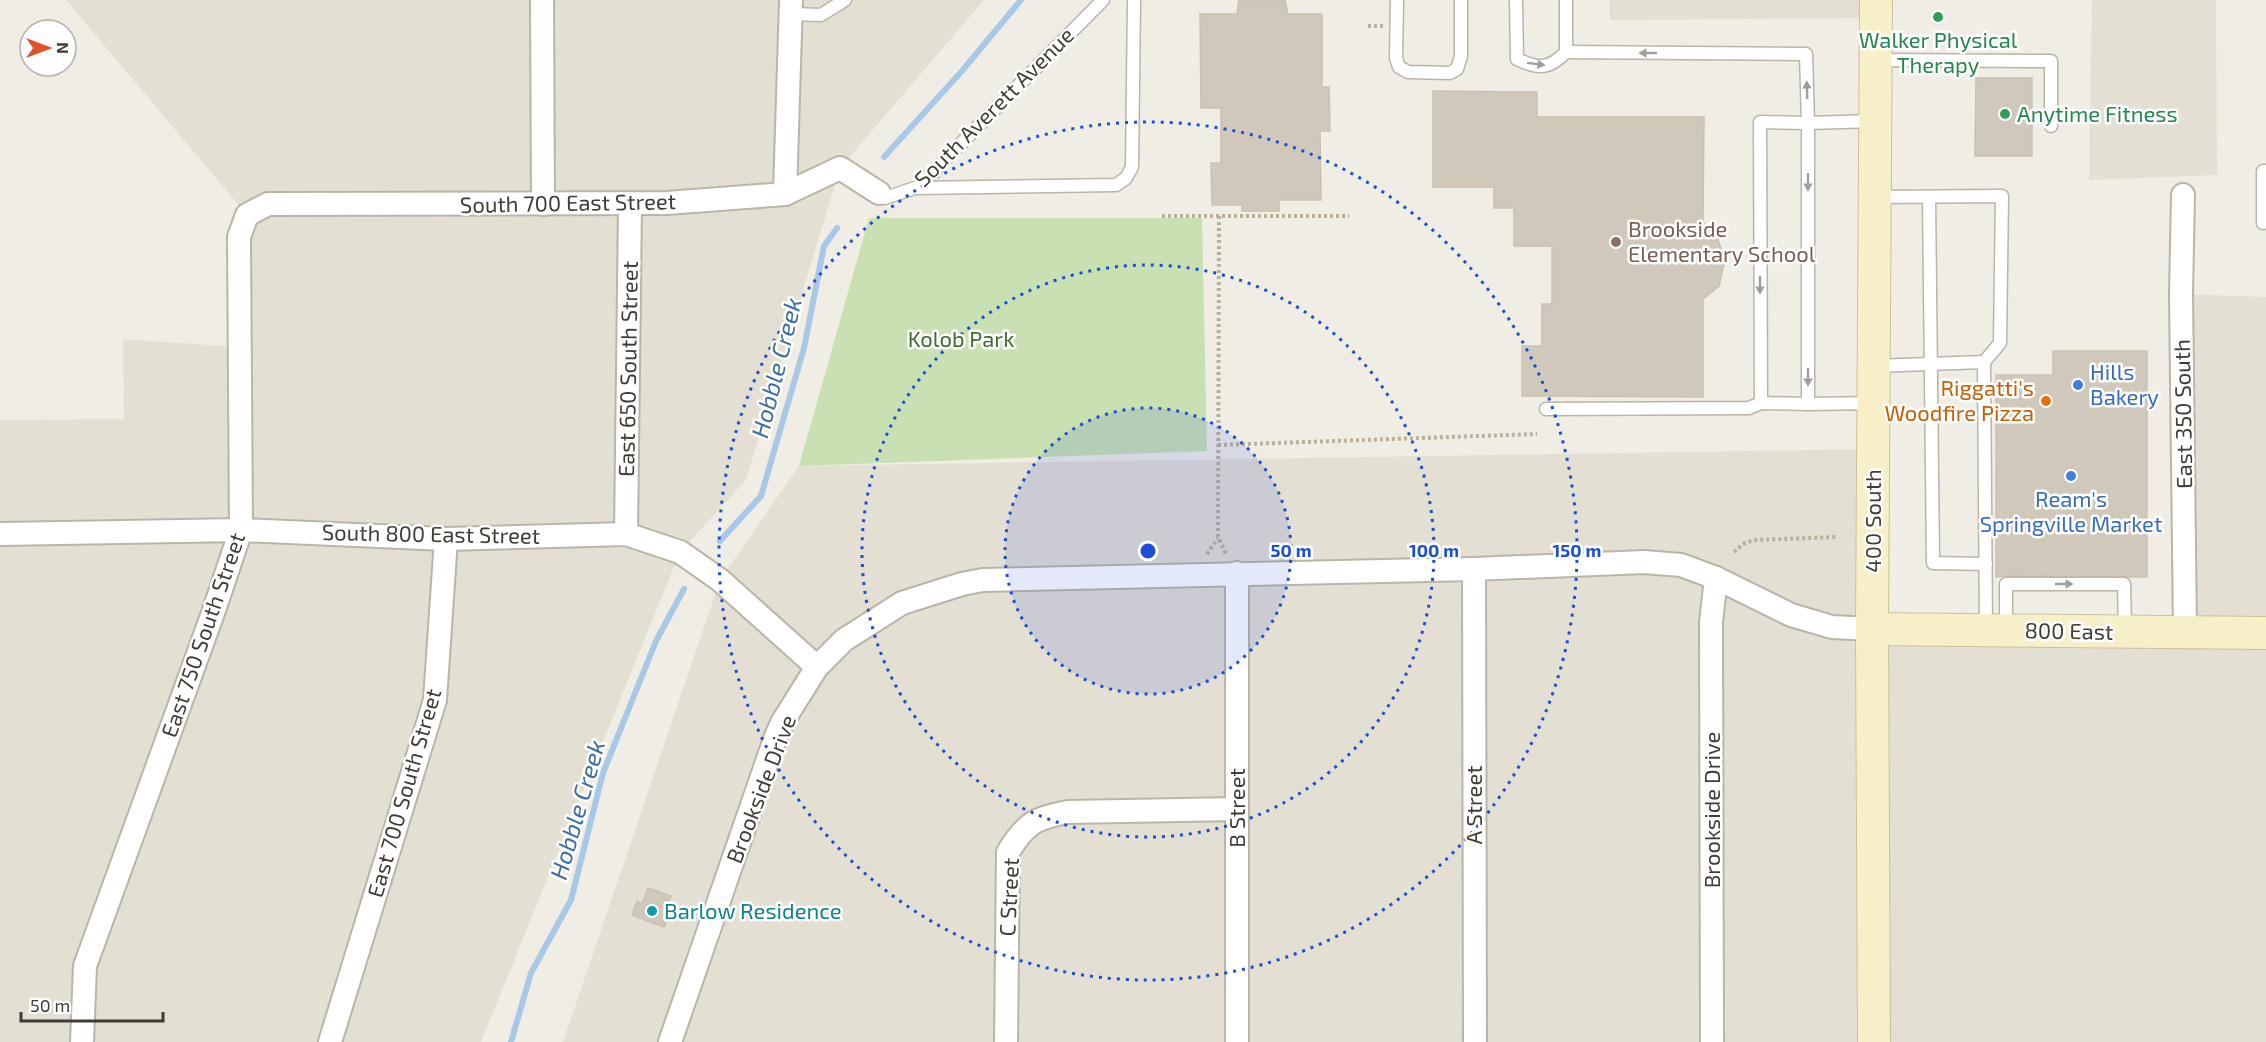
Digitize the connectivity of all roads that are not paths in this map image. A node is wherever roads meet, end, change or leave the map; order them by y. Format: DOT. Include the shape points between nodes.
graph roads {
  1 [pos="542,0"];
  2 [pos="845,0"];
  3 [pos="1103,0"];
  4 [pos="1134,0"];
  5 [pos="1397,0"];
  6 [pos="1461,0"];
  7 [pos="1516,0"];
  8 [pos="1566,0"];
  9 [pos="1876,0"];
  10 [pos="791,7"];
  11 [pos="1566,52"];
  12 [pos="1876,60"];
  13 [pos="1875,121"];
  14 [pos="1808,123"];
  15 [pos="2051,126"];
  16 [pos="2266,171"];
  17 [pos="916,188"];
  18 [pos="879,193"];
  19 [pos="785,194"];
  20 [pos="2182,195"];
  21 [pos="1875,197"];
  22 [pos="1929,197"];
  23 [pos="543,204"];
  24 [pos="630,204"];
  25 [pos="247,215"];
  26 [pos="2263,223"];
  27 [pos="1931,362"];
  28 [pos="1984,362"];
  29 [pos="1874,366"];
  30 [pos="1761,402"];
  31 [pos="1874,403"];
  32 [pos="1808,404"];
  33 [pos="1546,409"];
  34 [pos="241,530"];
  35 [pos="0,534"];
  36 [pos="626,534"];
  37 [pos="446,539"];
  38 [pos="1986,564"];
  39 [pos="1233,565"];
  40 [pos="1474,569"];
  41 [pos="1716,578"];
  42 [pos="1872,629"];
  43 [pos="1996,630"];
  44 [pos="2125,632"];
  45 [pos="2185,633"];
  46 [pos="2266,633"];
  47 [pos="817,667"];
  48 [pos="1237,809"];
  49 [pos="82,1042"];
  50 [pos="330,1042"];
  51 [pos="670,1042"];
  52 [pos="1006,1042"];
  53 [pos="1237,1042"];
  54 [pos="1475,1042"];
  55 [pos="1713,1042"];
  56 [pos="1874,1042"];
  1 -- 23 [label="street"];
  2 -- 10 [label="lane" via="821,15"];
  3 -- 17 [label="lane, South Averett Avenue"];
  4 -- 17 [label="lane" via="1132,167 1126,178 1116,185"];
  5 -- 6 [label="lane" via="1399,67 1408,72 1450,73 1457,69 1461,56"];
  7 -- 11 [label="lane, one-way" via="1517,59 1544,67 1557,62"];
  8 -- 11 [label="lane"];
  9 -- 12 [label="main road, 400 South"];
  10 -- 19 [label="street"];
  14 -- 11 [label="lane, one-way" via="1806,54"];
  12 -- 13 [label="main road, 400 South"];
  12 -- 15 [label="lane" via="2051,61"];
  13 -- 14 [label="lane"];
  13 -- 21 [label="main road, 400 South"];
  14 -- 30 [label="lane, one-way" via="1760,122"];
  14 -- 32 [label="lane, one-way"];
  16 -- 26 [label="lane"];
  17 -- 18 [label="lane, South Averett Avenue" via="885,198"];
  18 -- 19 [label="street, South 700 East Street" via="840,168"];
  19 -- 24 [label="street, South 700 East Street"];
  20 -- 45 [label="street, East 350 South"];
  21 -- 22 [label="lane"];
  21 -- 29 [label="main road, 400 South"];
  22 -- 27 [label="lane"];
  22 -- 28 [label="lane" via="2002,196 2000,343"];
  23 -- 24 [label="street, South 700 East Street"];
  23 -- 25 [label="street, South 700 East Street" via="268,204"];
  24 -- 36 [label="street, East 650 South Street"];
  25 -- 34 [label="street, East 750 South Street" via="239,237"];
  27 -- 28 [label="lane"];
  27 -- 29 [label="lane"];
  27 -- 38 [label="lane" via="1933,563"];
  28 -- 38 [label="lane"];
  29 -- 31 [label="main road, 400 South"];
  30 -- 32 [label="lane"];
  30 -- 33 [label="lane" via="1749,408"];
  31 -- 32 [label="lane"];
  31 -- 42 [label="main road, 400 South"];
  34 -- 35 [label="street, South 800 East Street"];
  34 -- 37 [label="street, South 800 East Street"];
  34 -- 49 [label="street, East 750 South Street" via="85,966"];
  36 -- 37 [label="street, South 800 East Street"];
  36 -- 47 [label="street, South 800 East Street" via="680,552 704,568"];
  37 -- 50 [label="street, East 700 South Street" via="435,700"];
  38 -- 43 [label="lane"];
  39 -- 40 [label="street, Brookside Drive"];
  39 -- 47 [label="street, Brookside Drive" via="962,584 902,603 844,640"];
  39 -- 48 [label="street, B Street"];
  40 -- 41 [label="street, Brookside Drive" via="1644,562 1681,565"];
  40 -- 54 [label="street, A Street"];
  41 -- 42 [label="street, Brookside Drive" via="1791,615 1832,627"];
  41 -- 55 [label="street, Brookside Drive" via="1711,622"];
  42 -- 43 [label="main road, 800 East"];
  42 -- 56 [label="main road, 400 South"];
  43 -- 44 [label="main road, 800 East"];
  43 -- 44 [label="lane, one-way" via="2006,584 2124,584"];
  44 -- 45 [label="main road, 800 East"];
  45 -- 46 [label="main road, 800 East"];
  47 -- 51 [label="street, Brookside Drive" via="776,736"];
  48 -- 52 [label="street, C Street" via="1068,812 1043,816 1022,831 1008,852"];
  48 -- 53 [label="street, B Street"];
}
